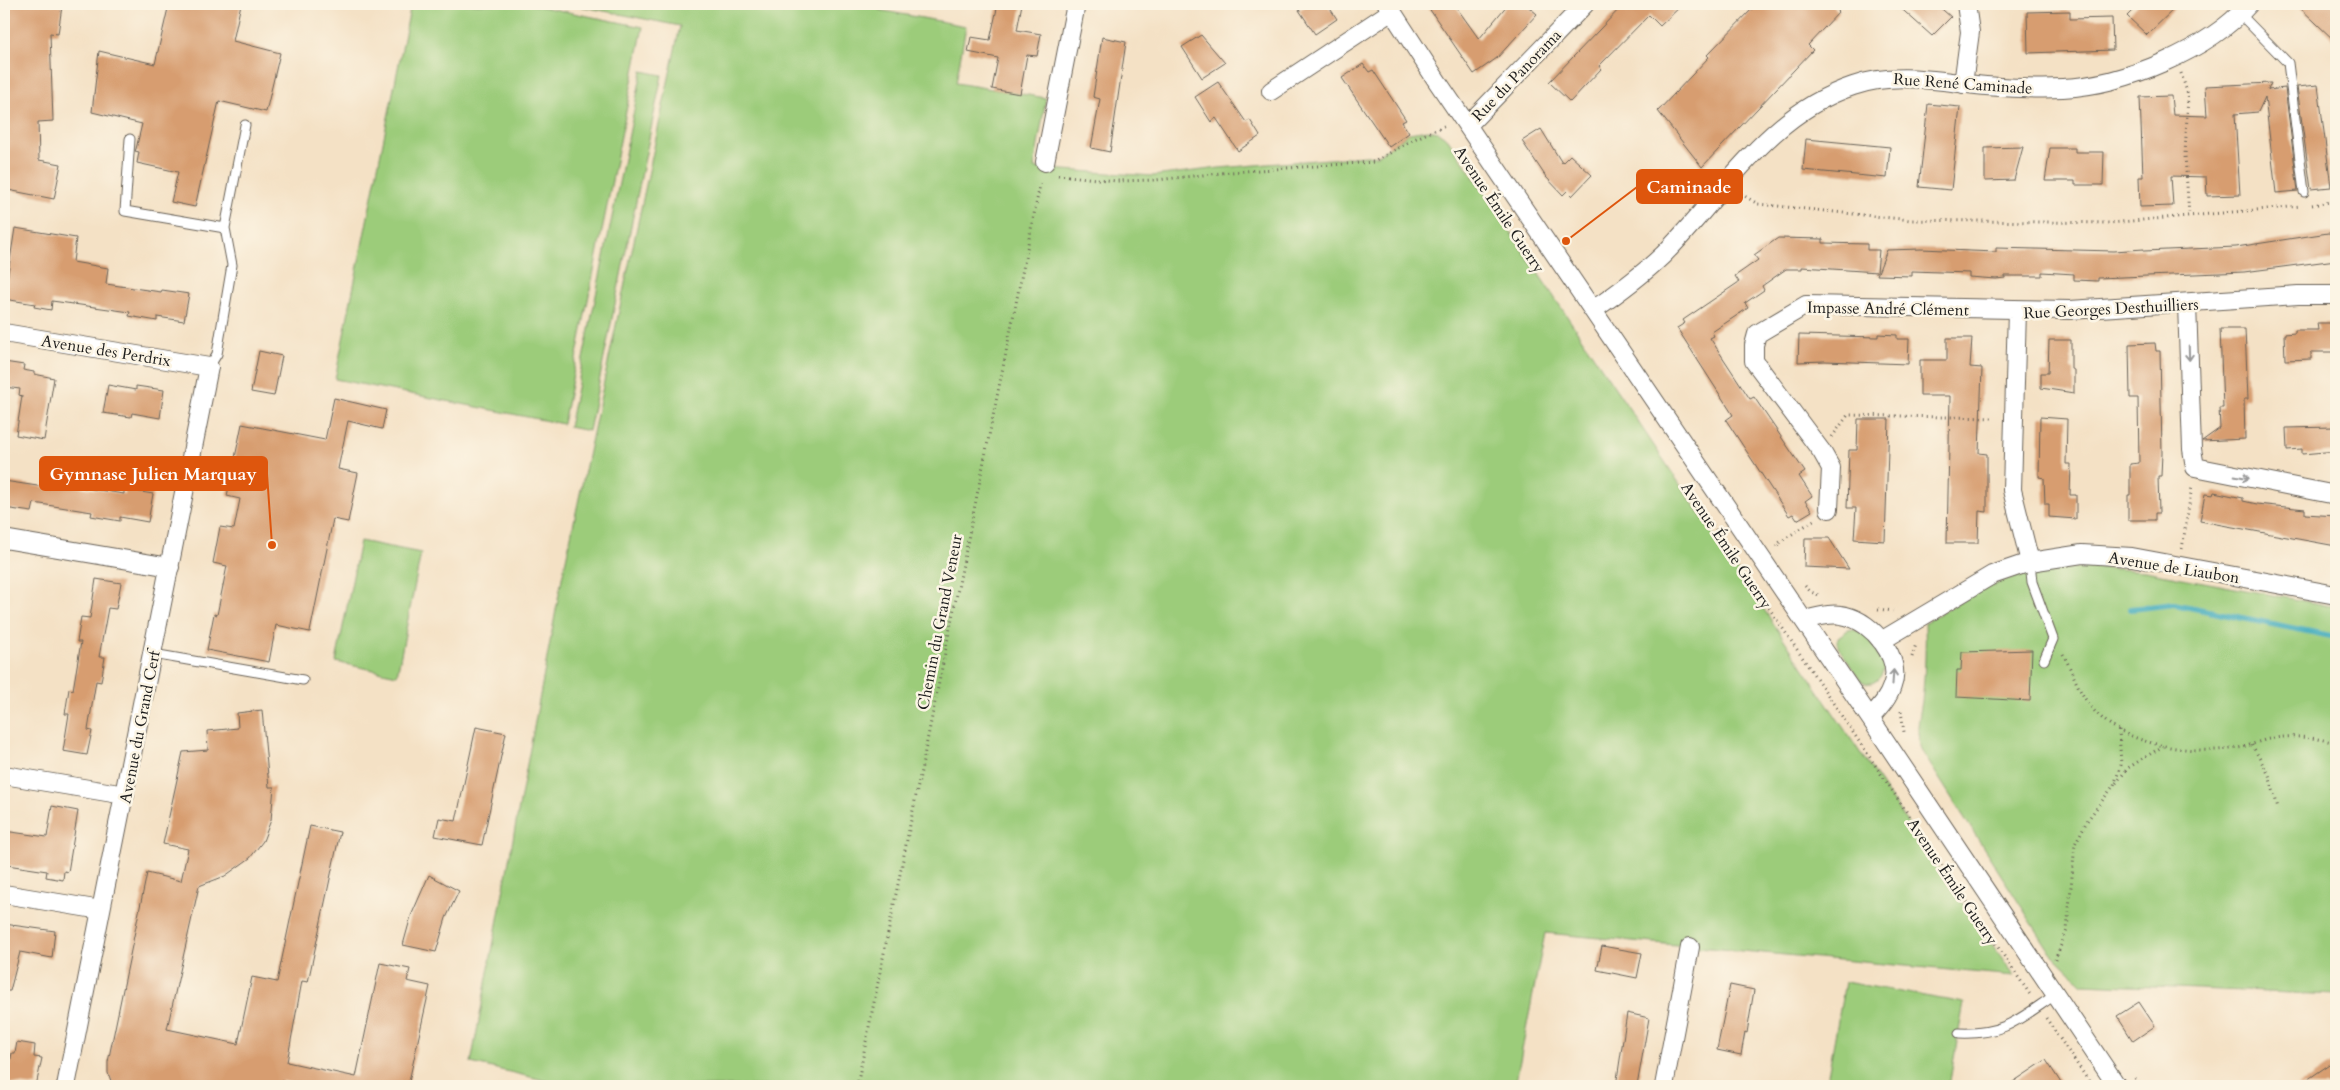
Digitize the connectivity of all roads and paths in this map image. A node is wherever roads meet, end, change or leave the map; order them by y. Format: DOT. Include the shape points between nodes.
graph roads {
  1 [pos="1076,4"];
  2 [pos="1586,4"];
  3 [pos="1966,4"];
  4 [pos="1390,8"];
  5 [pos="2244,9"];
  6 [pos="2176,56"];
  7 [pos="1962,84"];
  8 [pos="1271,91"];
  9 [pos="1439,118"];
  10 [pos="245,125"];
  11 [pos="1468,125"];
  12 [pos="1444,126"];
  13 [pos="1450,134"];
  14 [pos="130,139"];
  15 [pos="1044,168"];
  16 [pos="1724,184"];
  17 [pos="2304,192"];
  18 [pos="2336,201"];
  19 [pos="2189,216"];
  20 [pos="225,228"];
  21 [pos="2336,295"];
  22 [pos="2187,304"];
  23 [pos="1593,310"];
  24 [pos="2017,310"];
  25 [pos="4,333"];
  26 [pos="209,367"];
  27 [pos="2013,419"];
  28 [pos="1822,452"];
  29 [pos="2195,466"];
  30 [pos="2336,495"];
  31 [pos="1694,496"];
  32 [pos="1829,509"];
  33 [pos="4,539"];
  34 [pos="2182,549"];
  35 [pos="1781,551"];
  36 [pos="2030,562"];
  37 [pos="170,567"];
  38 [pos="1773,575"];
  39 [pos="1755,587"];
  40 [pos="2336,595"];
  41 [pos="1804,620"];
  42 [pos="1919,638"];
  43 [pos="2053,639"];
  44 [pos="1881,641"];
  45 [pos="153,654"];
  46 [pos="2044,660"];
  47 [pos="1911,663"];
  48 [pos="304,680"];
  49 [pos="1904,704"];
  50 [pos="1870,718"];
  51 [pos="2118,729"];
  52 [pos="1908,739"];
  53 [pos="2336,743"];
  54 [pos="2164,745"];
  55 [pos="2252,745"];
  56 [pos="4,775"];
  57 [pos="2114,785"];
  58 [pos="125,796"];
  59 [pos="2278,808"];
  60 [pos="4,894"];
  61 [pos="101,910"];
  62 [pos="1690,947"];
  63 [pos="2050,952"];
  64 [pos="2055,960"];
  65 [pos="2060,968"];
  66 [pos="2055,996"];
  67 [pos="2038,1007"];
  68 [pos="1958,1033"];
  69 [pos="2130,1070"];
  70 [pos="66,1086"];
  71 [pos="857,1086"];
  72 [pos="1664,1086"];
  73 [pos="2092,1086"];
  74 [pos="2117,1086"];
  75 [pos="2140,1086"];
  1 -- 15 [label="street"];
  2 -- 11 [label="street, Rue du Panorama"];
  3 -- 7 [label="street" via="1970,32"];
  4 -- 8 [label="street"];
  4 -- 11 [label="street, Avenue Émile Guerry"];
  5 -- 6 [label="street, Rue René Caminade" via="2209,37"];
  5 -- 17 [label="lane" via="2288,63"];
  6 -- 7 [label="street, Rue René Caminade" via="2099,83 2064,88"];
  6 -- 19 [label="path" via="2188,95 2185,155"];
  7 -- 16 [label="street, Rue René Caminade" via="1908,77 1882,79 1834,92 1777,128"];
  9 -- 12 [label="path, Avenue Émile Guerry"];
  10 -- 20 [label="lane"];
  11 -- 23 [label="street, Avenue Émile Guerry"];
  12 -- 13 [label="path, Avenue Émile Guerry"];
  12 -- 15 [label="path" via="1374,162 1117,181"];
  14 -- 20 [label="lane" via="125,211"];
  15 -- 71 [label="path, Chemin du Grand Veneur"];
  16 -- 19 [label="path" via="1758,204 1911,220 2110,223"];
  16 -- 23 [label="street, Rue René Caminade" via="1664,254 1634,282"];
  18 -- 19 [label="path"];
  20 -- 26 [label="lane" via="232,264 217,354"];
  21 -- 22 [label="street, Rue Georges Desthuilliers"];
  22 -- 24 [label="street, Rue Georges Desthuilliers"];
  22 -- 29 [label="street, one-way"];
  23 -- 38 [label="street, Avenue Émile Guerry"];
  24 -- 27 [label="street, Rue Georges Desthuilliers"];
  24 -- 28 [label="street, Impasse André Clément" via="1806,305 1757,334 1754,361"];
  25 -- 26 [label="street, Avenue des Perdrix"];
  26 -- 37 [label="street, Avenue du Grand Cerf"];
  27 -- 28 [label="path" via="1848,414"];
  27 -- 36 [label="street, Rue Georges Desthuilliers" via="2012,498"];
  28 -- 32 [label="street, Impasse André Clément" via="1831,468"];
  29 -- 30 [label="street, one-way"];
  29 -- 34 [label="path"];
  31 -- 39 [label="path, Avenue Émile Guerry"];
  32 -- 35 [label="path" via="1777,544"];
  33 -- 37 [label="street"];
  36 -- 40 [label="street, Avenue de Liaubon" via="2082,554 2132,557"];
  36 -- 43 [label="lane" via="2032,582"];
  36 -- 44 [label="street, Avenue de Liaubon" via="1992,575"];
  37 -- 45 [label="street, Avenue du Grand Cerf"];
  38 -- 39 [label="path"];
  38 -- 41 [label="street, Avenue Émile Guerry"];
  39 -- 67 [label="path, Avenue Émile Guerry"];
  41 -- 44 [label="street" via="1829,614 1846,616 1862,622"];
  41 -- 50 [label="street, Avenue Émile Guerry"];
  42 -- 47 [label="path" via="1913,648"];
  43 -- 46 [label="lane"];
  43 -- 51 [label="path" via="2091,707"];
  50 -- 44 [label="street, one-way" via="1887,699 1895,677 1889,653"];
  45 -- 48 [label="lane"];
  45 -- 58 [label="street, Avenue du Grand Cerf"];
  49 -- 52 [label="path" via="1901,712"];
  50 -- 66 [label="street, Avenue Émile Guerry"];
  51 -- 54 [label="path"];
  51 -- 57 [label="path" via="2120,765"];
  53 -- 55 [label="path" via="2277,738"];
  54 -- 55 [label="path" via="2220,751"];
  54 -- 57 [label="path" via="2128,768"];
  55 -- 59 [label="path" via="2269,775"];
  56 -- 58 [label="street"];
  57 -- 64 [label="path" via="2087,821 2075,844 2068,921"];
  58 -- 61 [label="street, Avenue du Grand Cerf"];
  60 -- 61 [label="street"];
  61 -- 70 [label="street, Avenue du Grand Cerf"];
  62 -- 72 [label="street"];
  63 -- 64 [label="path"];
  64 -- 65 [label="path"];
  66 -- 67 [label="lane"];
  66 -- 74 [label="street, Avenue Émile Guerry"];
  67 -- 68 [label="lane" via="1995,1031"];
  67 -- 73 [label="path, Avenue Émile Guerry"];
  69 -- 75 [label="path"];
}
